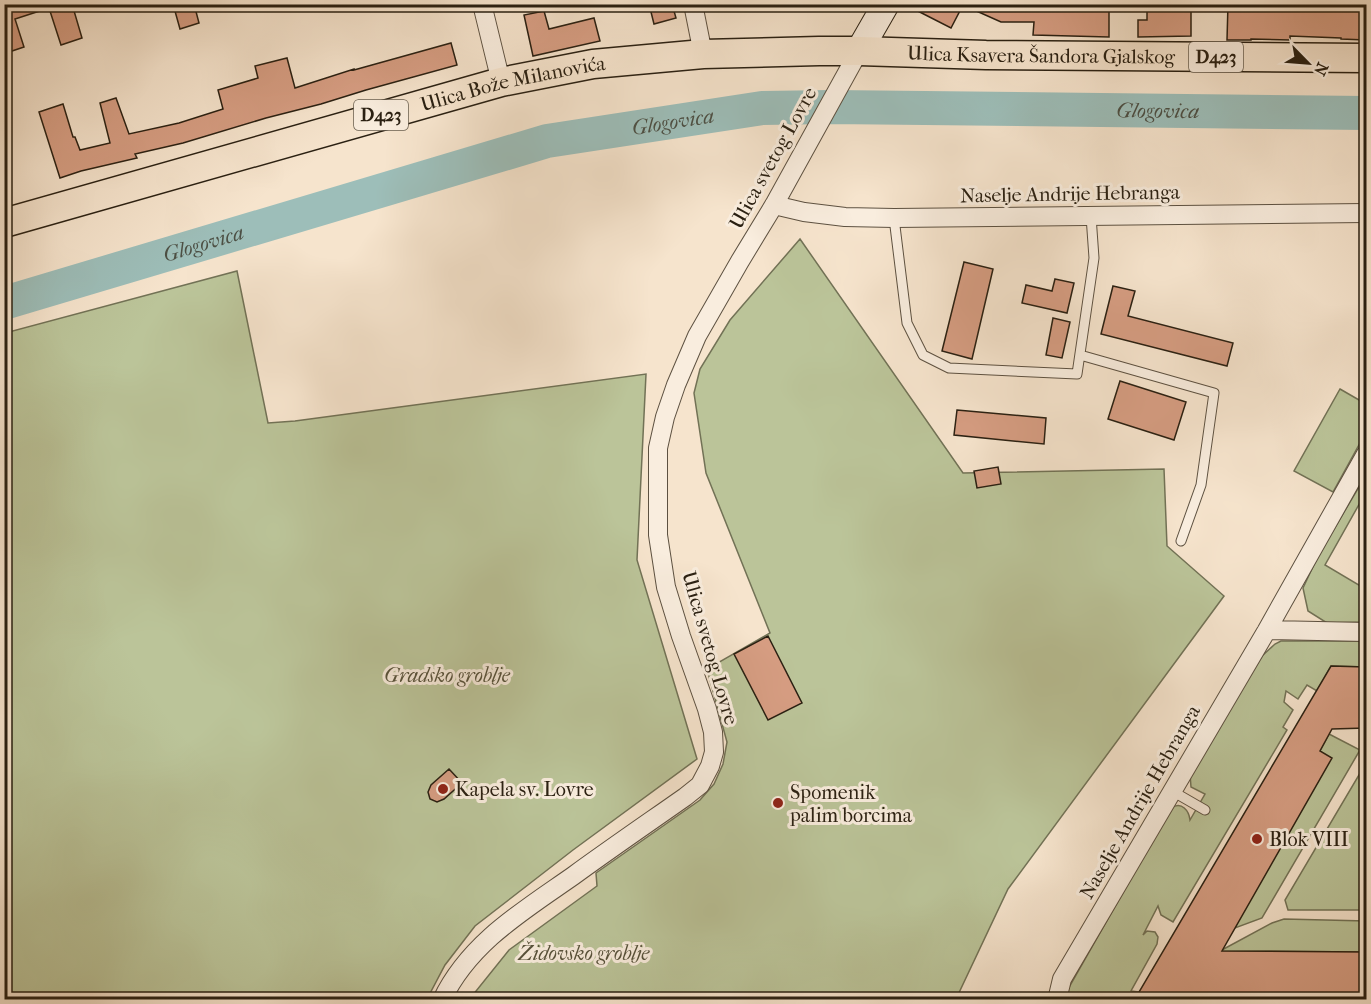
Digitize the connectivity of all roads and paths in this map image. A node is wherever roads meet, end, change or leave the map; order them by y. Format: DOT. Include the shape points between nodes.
graph roads {
  1 [pos="482,4"];
  2 [pos="693,4"];
  3 [pos="886,4"];
  4 [pos="859,51"];
  5 [pos="704,54"];
  6 [pos="1366,58"];
  7 [pos="501,82"];
  8 [pos="774,205"];
  9 [pos="1366,213"];
  10 [pos="1091,216"];
  11 [pos="894,218"];
  12 [pos="4,223"];
  13 [pos="1080,355"];
  14 [pos="1366,454"];
  15 [pos="1181,541"];
  16 [pos="1267,630"];
  17 [pos="1366,632"];
  18 [pos="1172,790"];
  19 [pos="1205,810"];
  20 [pos="442,999"];
  21 [pos="1057,999"];
  1 -- 7 [label="street"];
  2 -- 5 [label="street"];
  3 -- 4 [label="main road"];
  4 -- 5 [label="main road, Ulica Bože Milanovića / D423"];
  4 -- 6 [label="main road, Ulica Ksavera Šandora Gjalskog / D423"];
  4 -- 8 [label="street, Ulica svetog Lovre"];
  5 -- 7 [label="main road, Ulica Bože Milanovića / D423" via="593,64"];
  7 -- 12 [label="main road, Ulica Bože Milanovića / D423"];
  8 -- 11 [label="street, Naselje Andrije Hebranga" via="846,217"];
  8 -- 20 [label="street, Ulica svetog Lovre" via="697,336 676,385 658,448 658,535 666,587 713,732 710,766 700,785 685,797 490,935 466,960"];
  9 -- 10 [label="street, Naselje Andrije Hebranga"];
  10 -- 11 [label="street, Naselje Andrije Hebranga"];
  10 -- 13 [label="lane" via="1094,258"];
  11 -- 13 [label="lane" via="907,323 923,355 949,368 1077,374"];
  13 -- 15 [label="lane" via="1214,393 1201,485"];
  14 -- 16 [label="street, Naselje Andrije Hebranga"];
  16 -- 17 [label="street"];
  16 -- 18 [label="street, Naselje Andrije Hebranga"];
  18 -- 19 [label="lane"];
  18 -- 21 [label="street, Naselje Andrije Hebranga" via="1062,979"];
}
